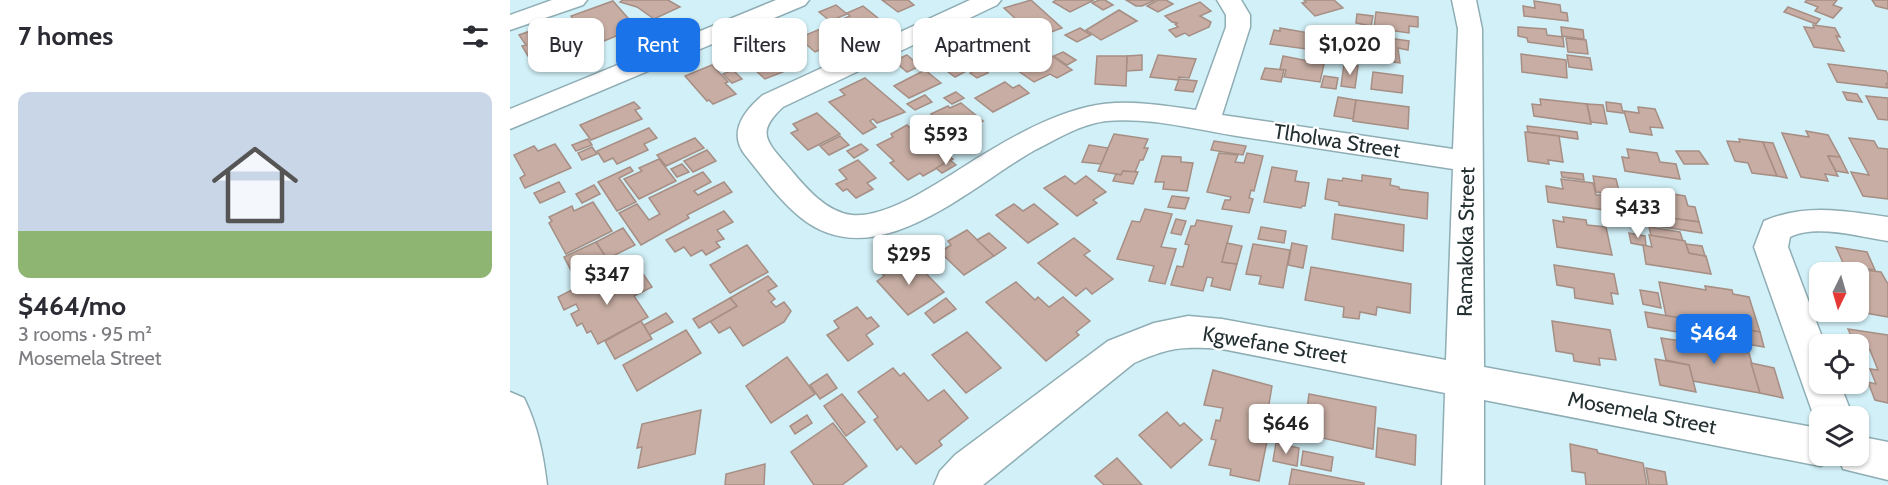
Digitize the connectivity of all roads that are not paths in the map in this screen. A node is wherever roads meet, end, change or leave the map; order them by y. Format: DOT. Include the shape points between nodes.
graph roads {
  1 [pos="576,0"];
  2 [pos="796,0"];
  3 [pos="989,0"];
  4 [pos="1228,0"];
  5 [pos="1464,0"];
  6 [pos="510,23"];
  7 [pos="510,120"];
  8 [pos="1206,121"];
  9 [pos="1467,161"];
  10 [pos="1888,229"];
  11 [pos="1809,352"];
  12 [pos="1464,378"];
  13 [pos="510,410"];
  14 [pos="1809,445"];
  15 [pos="1869,457"];
  16 [pos="1888,461"];
  17 [pos="526,485"];
  18 [pos="955,485"];
  19 [pos="1463,485"];
  1 -- 6 [label="street"];
  2 -- 7 [label="street"];
  3 -- 8 [label="street, Tlholwa Street" via="773,101 754,120 750,132 753,144 812,211 831,223 855,227 904,216 1005,155 1092,115 1120,112"];
  4 -- 8 [label="street" via="1238,15 1238,27"];
  5 -- 9 [label="street, Ramakoka Street" via="1470,28"];
  8 -- 9 [label="street, Tlholwa Street"];
  9 -- 12 [label="street, Ramakoka Street"];
  10 -- 11 [label="street" via="1805,221 1787,223 1776,230 1771,248"];
  12 -- 14 [label="street, Mosemela Street"];
  12 -- 18 [label="street, Kgwefane Street" via="1222,334 1188,332 1154,338 1121,352 970,469"];
  12 -- 19 [label="street, Ramakoka Street"];
  13 -- 17 [label="street" via="521,442"];
  15 -- 16 [label="street"];
}
